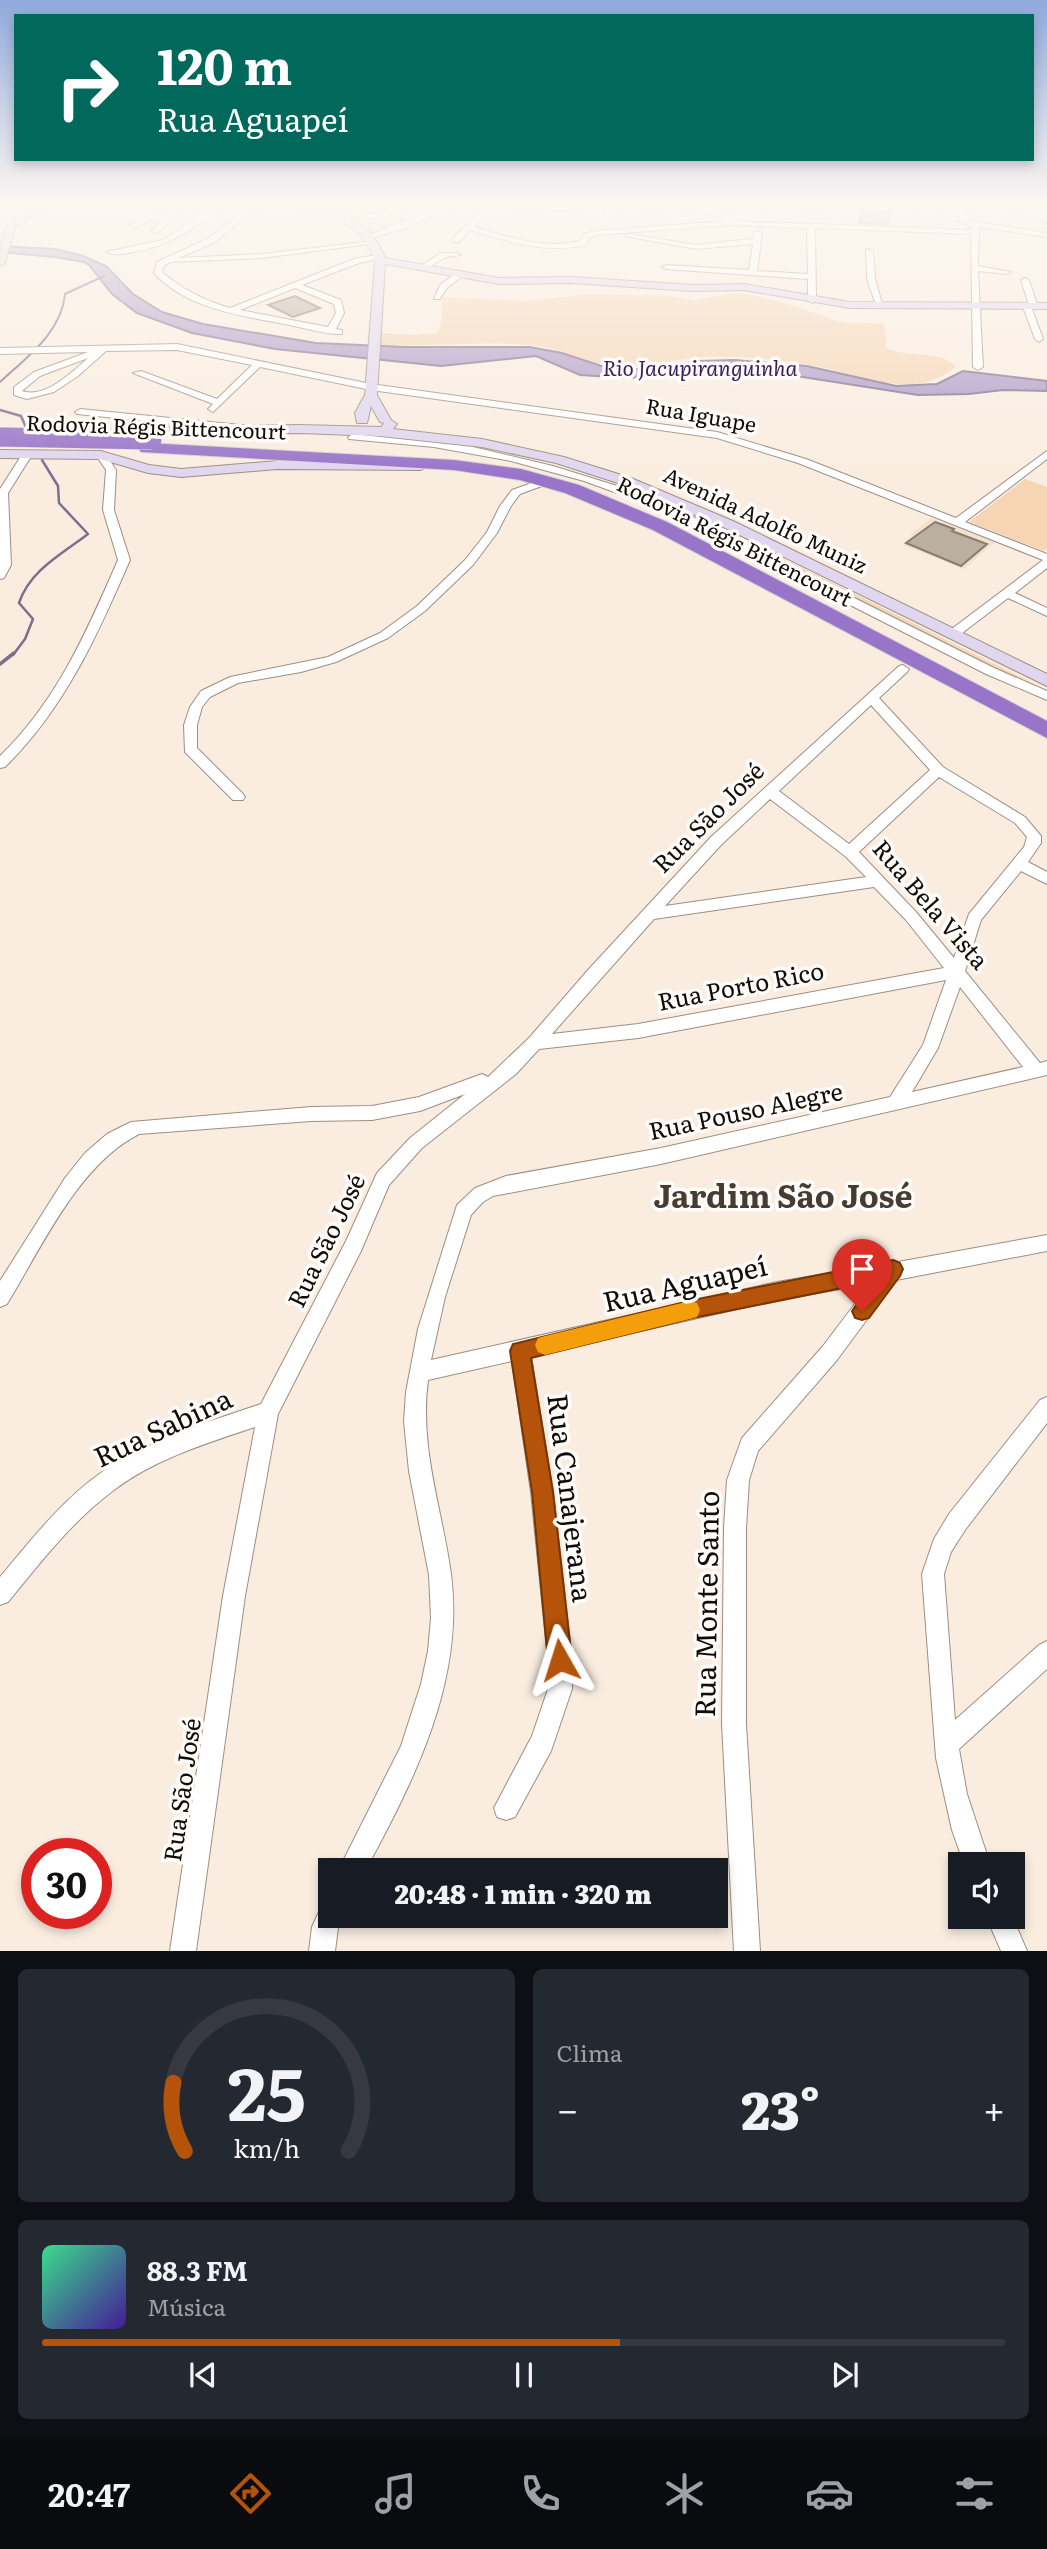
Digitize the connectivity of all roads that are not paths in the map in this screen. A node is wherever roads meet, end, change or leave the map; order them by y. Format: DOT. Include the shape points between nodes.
graph roads {
  1 [pos="191,294"];
  2 [pos="275,294"];
  3 [pos="317,294"];
  4 [pos="377,294"];
  5 [pos="439,294"];
  6 [pos="781,294"];
  7 [pos="812,294"];
  8 [pos="876,294"];
  9 [pos="976,294"];
  10 [pos="1028,294"];
  11 [pos="437,298"];
  12 [pos="812,300"];
  13 [pos="880,305"];
  14 [pos="1047,306"];
  15 [pos="977,307"];
  16 [pos="1030,307"];
  17 [pos="230,311"];
  18 [pos="1039,339"];
  19 [pos="104,349"];
  20 [pos="0,351"];
  21 [pos="258,363"];
  22 [pos="978,367"];
  23 [pos="138,373"];
  24 [pos="372,386"];
  25 [pos="219,403"];
  26 [pos="74,412"];
  27 [pos="199,423"];
  28 [pos="385,424"];
  29 [pos="360,427"];
  30 [pos="0,428"];
  31 [pos="264,430"];
  32 [pos="81,431"];
  33 [pos="113,431"];
  34 [pos="0,437"];
  35 [pos="150,444"];
  36 [pos="0,446"];
  37 [pos="0,454"];
  38 [pos="66,454"];
  39 [pos="1047,454"];
  40 [pos="27,455"];
  41 [pos="101,456"];
  42 [pos="454,465"];
  43 [pos="546,481"];
  44 [pos="957,523"];
  45 [pos="1047,560"];
  46 [pos="740,568"];
  47 [pos="0,576"];
  48 [pos="1009,594"];
  49 [pos="1047,612"];
  50 [pos="953,634"];
  51 [pos="902,669"];
  52 [pos="1047,681"];
  53 [pos="1047,696"];
  54 [pos="872,698"];
  55 [pos="1047,716"];
  56 [pos="1047,731"];
  57 [pos="1047,743"];
  58 [pos="0,764"];
  59 [pos="938,770"];
  60 [pos="769,791"];
  61 [pos="238,797"];
  62 [pos="850,852"];
  63 [pos="1019,863"];
  64 [pos="1047,879"];
  65 [pos="878,881"];
  66 [pos="649,914"];
  67 [pos="956,972"];
  68 [pos="535,1043"];
  69 [pos="510,1069"];
  70 [pos="1042,1069"];
  71 [pos="895,1104"];
  72 [pos="1047,1242"];
  73 [pos="893,1269"];
  74 [pos="0,1297"];
  75 [pos="520,1351"];
  76 [pos="420,1372"];
  77 [pos="1047,1407"];
  78 [pos="268,1412"];
  79 [pos="0,1594"];
  80 [pos="1047,1653"];
  81 [pos="947,1744"];
  82 [pos="506,1808"];
  83 [pos="972,1852"];
  84 [pos="358,1858"];
  85 [pos="325,1928"];
  86 [pos="1005,1929"];
  87 [pos="183,1951"];
  88 [pos="322,1951"];
  89 [pos="747,1951"];
  90 [pos="1014,1951"];
  1 -- 17 [label="street"];
  2 -- 17 [label="street"];
  3 -- 17 [label="street" via="338,302 341,312 335,331"];
  4 -- 24 [label="street"];
  5 -- 11 [label="street"];
  6 -- 12 [label="street"];
  7 -- 12 [label="street"];
  8 -- 13 [label="street"];
  9 -- 15 [label="street"];
  10 -- 16 [label="street"];
  12 -- 13 [label="street"];
  13 -- 15 [label="street"];
  14 -- 16 [label="street"];
  15 -- 16 [label="street"];
  15 -- 22 [label="street"];
  16 -- 18 [label="street"];
  19 -- 19 [label="street" via="75,374 40,394 26,397 17,393 37,374"];
  19 -- 20 [label="street, Rua Iguape"];
  19 -- 21 [label="street, Rua Iguape" via="177,347"];
  21 -- 24 [label="street, Rua Iguape"];
  21 -- 25 [label="street"];
  23 -- 25 [label="street"];
  24 -- 28 [label="street"];
  24 -- 29 [label="street"];
  24 -- 44 [label="street, Rua Iguape" via="728,437"];
  25 -- 27 [label="street"];
  26 -- 27 [label="street"];
  27 -- 31 [label="street"];
  28 -- 29 [label="street, Avenida Adolfo Muniz"];
  28 -- 50 [label="street, Avenida Adolfo Muniz" via="559,460 655,492"];
  29 -- 31 [label="street, Avenida Adolfo Muniz"];
  29 -- 53 [label="street" via="552,466 618,488"];
  30 -- 32 [label="street, Avenida Adolfo Muniz"];
  31 -- 33 [label="street, Avenida Adolfo Muniz"];
  32 -- 33 [label="street, Avenida Adolfo Muniz"];
  32 -- 38 [label="street"];
  33 -- 41 [label="street"];
  34 -- 35 [label="highway, Rodovia Régis Bittencourt, bridge"];
  35 -- 36 [label="highway, Rodovia Régis Bittencourt"];
  35 -- 42 [label="highway, Rodovia Régis Bittencourt"];
  35 -- 55 [label="highway, Rodovia Régis Bittencourt" via="442,453 569,478 659,513"];
  37 -- 40 [label="street"];
  38 -- 40 [label="street"];
  38 -- 41 [label="street"];
  39 -- 44 [label="street"];
  40 -- 47 [label="street" via="4,493 5,565"];
  41 -- 42 [label="street" via="157,470 201,473 276,465"];
  41 -- 58 [label="street" via="111,470 109,506 124,560 61,692 34,730"];
  42 -- 43 [label="highway, Rodovia Régis Bittencourt"];
  43 -- 46 [label="highway, Rodovia Régis Bittencourt" via="617,506"];
  43 -- 61 [label="street" via="514,493 492,533 466,566 391,631 330,660 237,677 212,687 195,713 190,749"];
  44 -- 45 [label="street, Rua Iguape"];
  45 -- 48 [label="street"];
  46 -- 51 [label="highway" via="825,628"];
  46 -- 56 [label="highway, Rodovia Régis Bittencourt"];
  48 -- 49 [label="street"];
  48 -- 50 [label="street"];
  50 -- 52 [label="street, Avenida Adolfo Muniz"];
  51 -- 54 [label="street, Rua São José"];
  51 -- 57 [label="highway"];
  54 -- 59 [label="street"];
  54 -- 60 [label="street, Rua São José"];
  59 -- 62 [label="street"];
  59 -- 63 [label="street" via="1030,829 1034,843"];
  60 -- 62 [label="street, Rua Bela Vista"];
  60 -- 66 [label="street, Rua São José"];
  62 -- 65 [label="street, Rua Bela Vista"];
  63 -- 64 [label="street"];
  63 -- 67 [label="street" via="974,918"];
  65 -- 66 [label="street"];
  65 -- 67 [label="street, Rua Bela Vista"];
  66 -- 68 [label="street, Rua São José"];
  67 -- 68 [label="street, Rua Porto Rico" via="638,1031"];
  67 -- 70 [label="street, Rua Bela Vista"];
  67 -- 71 [label="street" via="930,1048"];
  68 -- 69 [label="street, Rua São José"];
  69 -- 74 [label="street" via="420,1104 372,1112 137,1127 91,1158"];
  69 -- 78 [label="street, Rua São José" via="433,1128 383,1180"];
  70 -- 71 [label="street, Rua Pouso Alegre"];
  71 -- 76 [label="street, Rua Pouso Alegre" via="484,1191 463,1211 436,1295"];
  72 -- 73 [label="street, Rua Aguapeí"];
  73 -- 75 [label="street, Rua Aguapeí" via="717,1304"];
  73 -- 89 [label="street, Rua Monte Santo" via="830,1353 749,1445 738,1480 734,1724"];
  75 -- 76 [label="street, Rua Aguapeí"];
  75 -- 82 [label="street, Rua Canajerana" via="542,1492 560,1689 542,1742"];
  76 -- 84 [label="street" via="416,1448 439,1560 442,1618 436,1670 393,1794"];
  77 -- 81 [label="street" via="957,1522 933,1574"];
  78 -- 79 [label="street, Rua Sabina" via="193,1438 136,1465 92,1493 57,1526"];
  78 -- 87 [label="street, Rua São José" via="234,1596"];
  80 -- 81 [label="street"];
  81 -- 83 [label="street" via="950,1775"];
  85 -- 88 [label="street"];
  86 -- 90 [label="street"];
}
